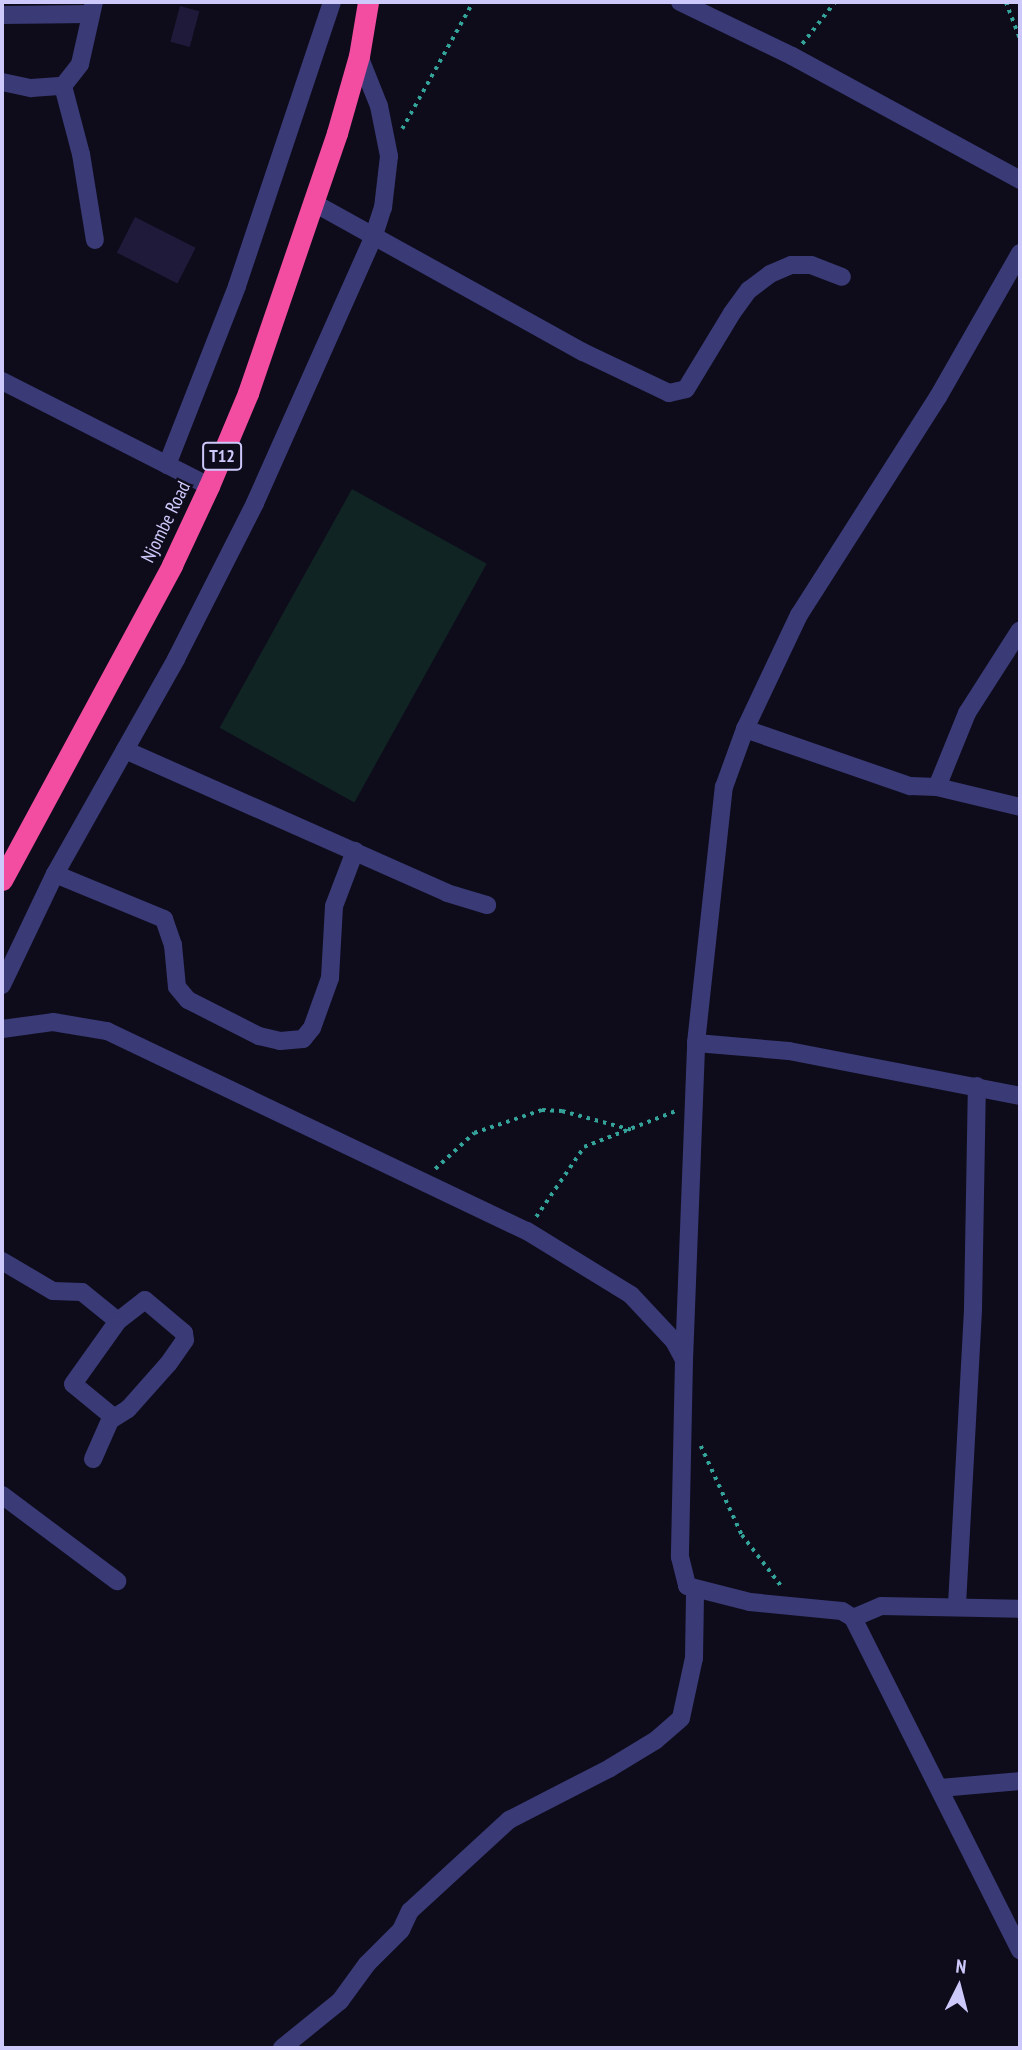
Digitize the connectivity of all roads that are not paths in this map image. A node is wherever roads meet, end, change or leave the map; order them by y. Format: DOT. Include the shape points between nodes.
graph roads {
  1 [pos="332,2"];
  2 [pos="368,2"];
  3 [pos="680,2"];
  4 [pos="93,8"];
  5 [pos="2,15"];
  6 [pos="359,56"];
  7 [pos="2,82"];
  8 [pos="63,86"];
  9 [pos="1020,180"];
  10 [pos="314,203"];
  11 [pos="373,237"];
  12 [pos="95,240"];
  13 [pos="1020,253"];
  14 [pos="842,277"];
  15 [pos="2,381"];
  16 [pos="167,465"];
  17 [pos="209,486"];
  18 [pos="1020,630"];
  19 [pos="745,729"];
  20 [pos="125,750"];
  21 [pos="937,787"];
  22 [pos="1020,807"];
  23 [pos="355,851"];
  24 [pos="55,874"];
  25 [pos="2,880"];
  26 [pos="488,905"];
  27 [pos="2,985"];
  28 [pos="2,1030"];
  29 [pos="696,1043"];
  30 [pos="977,1086"];
  31 [pos="1020,1096"];
  32 [pos="2,1261"];
  33 [pos="118,1321"];
  34 [pos="684,1360"];
  35 [pos="112,1419"];
  36 [pos="93,1459"];
  37 [pos="2,1495"];
  38 [pos="117,1581"];
  39 [pos="695,1592"];
  40 [pos="957,1605"];
  41 [pos="1020,1609"];
  42 [pos="853,1618"];
  43 [pos="1020,1781"];
  44 [pos="940,1788"];
  45 [pos="1020,1950"];
  46 [pos="282,2048"];
  1 -- 16 [label="street" via="237,286"];
  2 -- 6 [label="highway, Njombe Road / T12"];
  3 -- 9 [label="street" via="792,56"];
  4 -- 5 [label="street"];
  4 -- 8 [label="street" via="80,64"];
  6 -- 10 [label="highway, Njombe Road / T12"];
  6 -- 11 [label="street" via="379,106 389,156 383,208"];
  7 -- 8 [label="street" via="31,88"];
  8 -- 12 [label="street" via="82,154"];
  10 -- 11 [label="street"];
  10 -- 17 [label="highway, Njombe Road / T12" via="248,393"];
  11 -- 14 [label="street" via="583,352 669,393 686,389 732,313 749,290 770,274 791,265 811,265"];
  11 -- 20 [label="street" via="255,503"];
  13 -- 19 [label="street" via="938,397 799,615"];
  15 -- 16 [label="street"];
  16 -- 17 [label="street"];
  17 -- 25 [label="highway, Njombe Road / T12" via="172,565"];
  18 -- 21 [label="street" via="967,713"];
  19 -- 21 [label="street" via="878,777 910,786"];
  19 -- 29 [label="street" via="724,787 716,838"];
  20 -- 23 [label="street"];
  20 -- 24 [label="street"];
  21 -- 22 [label="street"];
  23 -- 24 [label="street" via="334,906 330,978 312,1028 303,1039 280,1041 259,1036 188,1000 177,987 173,945 164,919"];
  23 -- 26 [label="street" via="447,893"];
  24 -- 27 [label="street"];
  28 -- 34 [label="street" via="53,1022 107,1031 418,1178 527,1231 631,1295 674,1341"];
  29 -- 30 [label="street" via="789,1051"];
  29 -- 34 [label="street"];
  30 -- 31 [label="street"];
  30 -- 40 [label="street" via="972,1309"];
  32 -- 33 [label="street" via="52,1291 82,1292"];
  33 -- 35 [label="street" via="73,1384 111,1413"];
  33 -- 35 [label="street" via="145,1300 173,1320 185,1340 128,1409"];
  34 -- 39 [label="street" via="680,1557 687,1586"];
  35 -- 36 [label="street"];
  37 -- 38 [label="street"];
  39 -- 42 [label="street" via="842,1611"];
  39 -- 46 [label="street" via="694,1658 681,1718 656,1740 610,1768 509,1820 410,1911 401,1930 367,1964 340,2001"];
  40 -- 41 [label="street"];
  40 -- 42 [label="street" via="881,1606"];
  42 -- 44 [label="street"];
  43 -- 44 [label="street"];
  44 -- 45 [label="street"];
}
